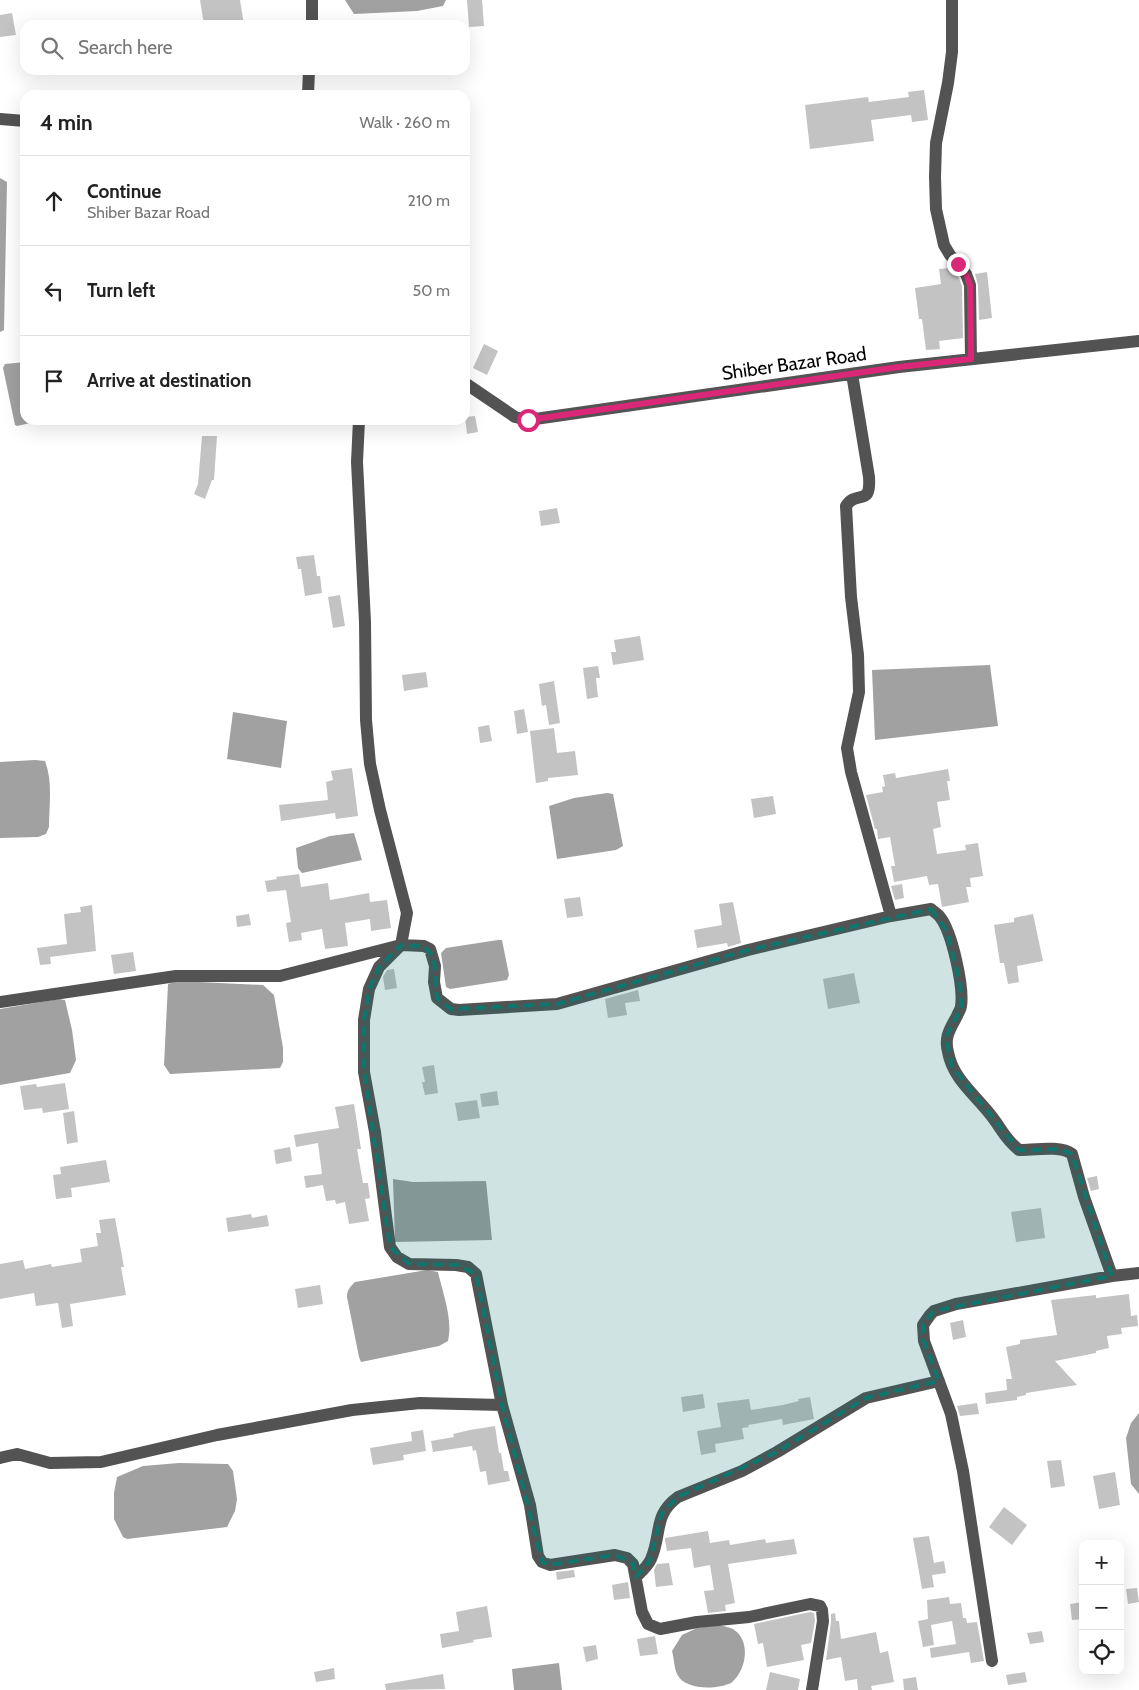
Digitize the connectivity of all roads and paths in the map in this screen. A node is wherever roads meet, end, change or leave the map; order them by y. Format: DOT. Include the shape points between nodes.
graph roads {
  1 [pos="312,0"];
  2 [pos="952,0"];
  3 [pos="312,20"];
  4 [pos="309,75"];
  5 [pos="308,90"];
  6 [pos="0,119"];
  7 [pos="20,121"];
  8 [pos="1139,341"];
  9 [pos="971,359"];
  10 [pos="852,374"];
  11 [pos="470,386"];
  12 [pos="359,425"];
  13 [pos="891,916"];
  14 [pos="401,945"];
  15 [pos="0,1002"];
  16 [pos="1139,1273"];
  17 [pos="1112,1276"];
  18 [pos="939,1381"];
  19 [pos="502,1405"];
  20 [pos="0,1458"];
  21 [pos="636,1578"];
  22 [pos="992,1661"];
  23 [pos="812,1690"];
  1 -- 3 [label="street"];
  2 -- 9 [label="street" via="952,52 936,142 936,209 944,245 966,274 970,285"];
  4 -- 5 [label="street"];
  6 -- 7 [label="street"];
  8 -- 9 [label="street, Shiber Bazar Road"];
  9 -- 10 [label="street, Shiber Bazar Road"];
  10 -- 11 [label="street, Shiber Bazar Road" via="528,420 515,417"];
  10 -- 13 [label="street" via="870,489 846,506 859,692 848,748"];
  12 -- 14 [label="street" via="357,462 366,720 370,764 407,913"];
  13 -- 14 [label="street" via="748,950 557,1004 459,1010 451,1009 437,998 435,966 430,949"];
  13 -- 17 [label="street" via="932,909 940,917 955,955 962,1006 946,1037 952,1066 1008,1141 1019,1150 1060,1149 1072,1154"];
  14 -- 15 [label="street" via="280,976 176,976"];
  14 -- 19 [label="street" via="378,967 364,1020 364,1072 390,1247 397,1257 409,1264 456,1265 468,1267 476,1274"];
  16 -- 17 [label="street"];
  17 -- 18 [label="street" via="956,1304 934,1311 923,1325 924,1341"];
  18 -- 21 [label="street" via="866,1398 742,1471 670,1502 662,1513 650,1561"];
  18 -- 22 [label="street" via="951,1414 963,1471"];
  19 -- 20 [label="street" via="420,1403 352,1410 217,1435 101,1462 50,1463 17,1454"];
  19 -- 21 [label="street" via="542,1562 550,1565 615,1555 627,1558 633,1564"];
  21 -- 23 [label="street" via="642,1612 648,1624 660,1629 749,1617 810,1604 820,1606 823,1621"];
}
